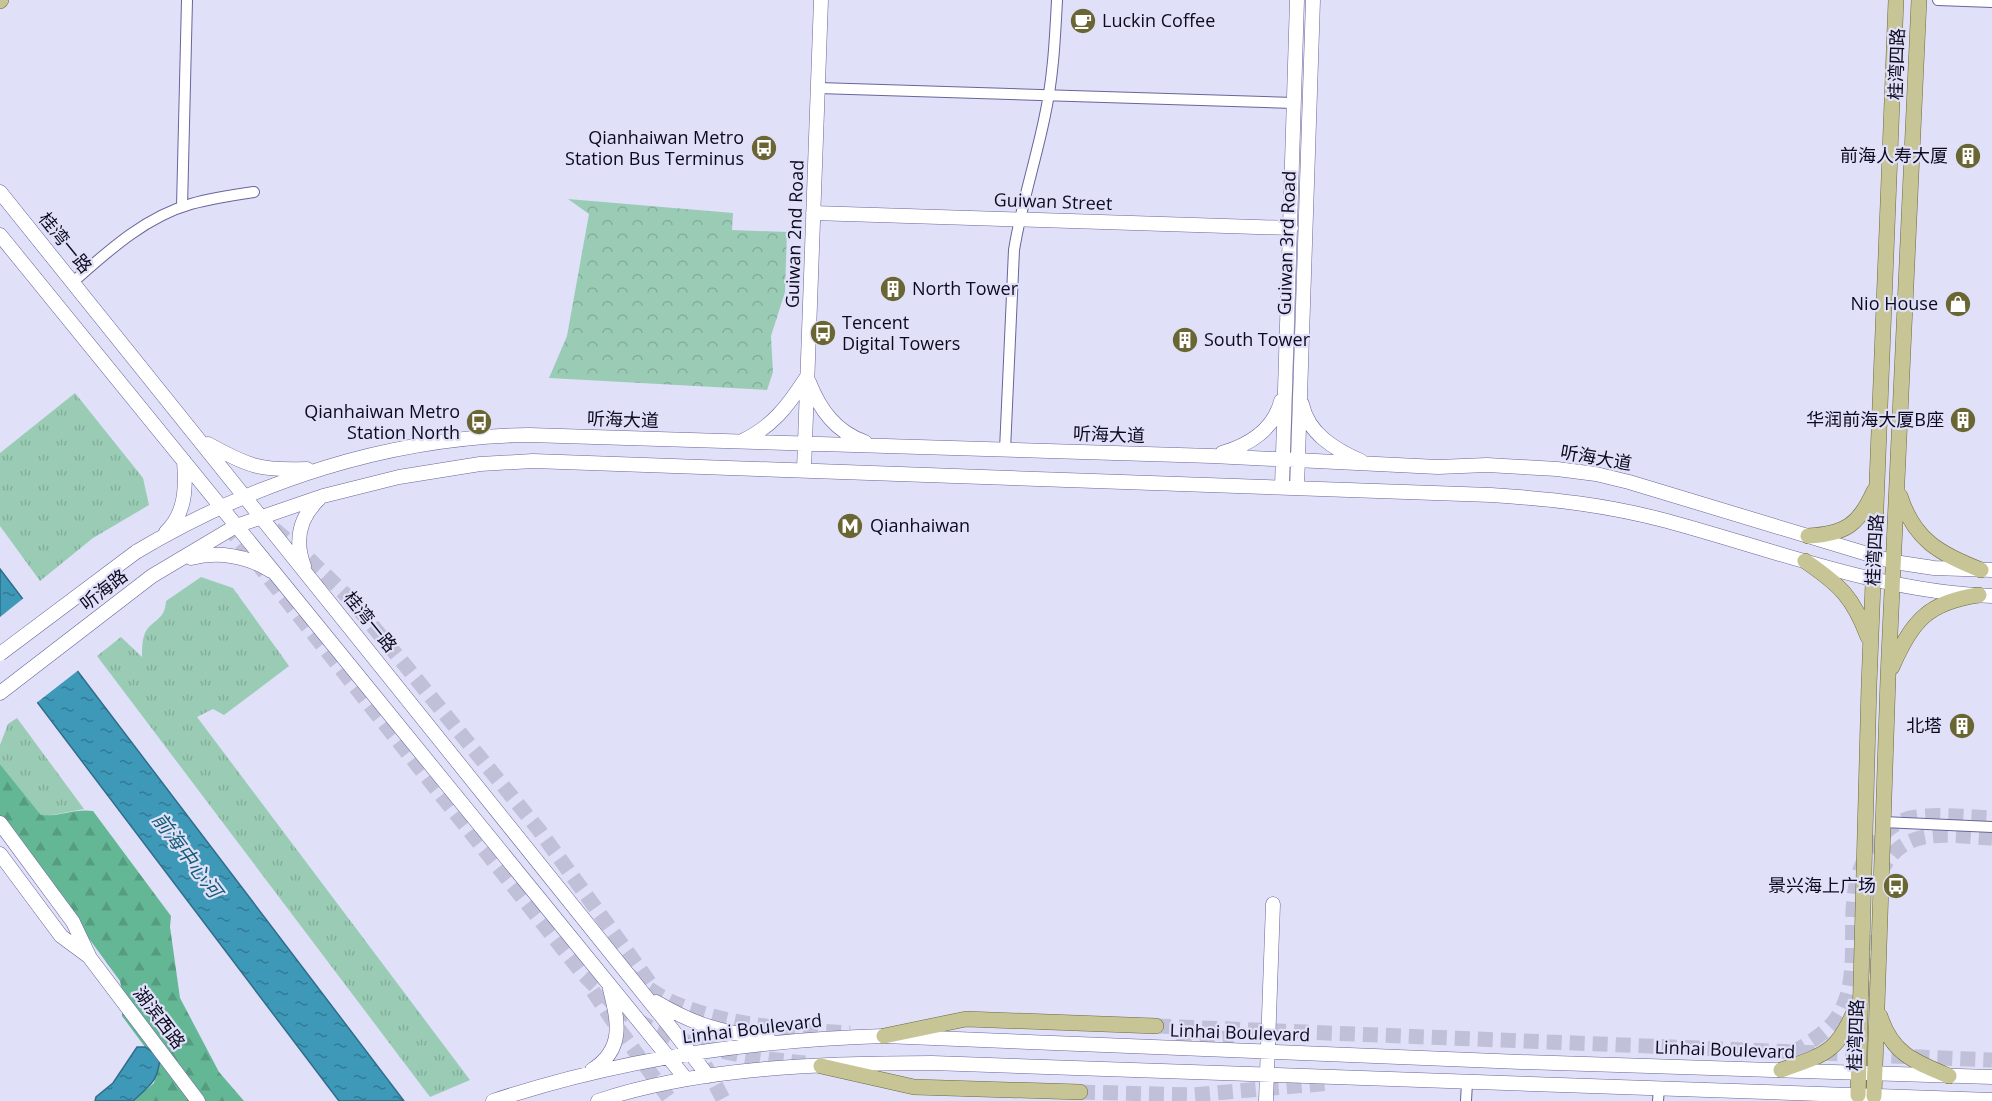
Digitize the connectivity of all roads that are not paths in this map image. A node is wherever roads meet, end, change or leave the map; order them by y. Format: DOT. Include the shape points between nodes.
graph roads {
  1 [pos="187,0"];
  2 [pos="821,0"];
  3 [pos="1057,0"];
  4 [pos="1297,0"];
  5 [pos="1313,0"];
  6 [pos="1896,0"];
  7 [pos="1919,0"];
  8 [pos="1938,0"];
  9 [pos="1992,2"];
  10 [pos="818,88"];
  11 [pos="1049,96"];
  12 [pos="1294,103"];
  13 [pos="0,192"];
  14 [pos="254,192"];
  15 [pos="182,207"];
  16 [pos="813,213"];
  17 [pos="1020,219"];
  18 [pos="1291,228"];
  19 [pos="0,235"];
  20 [pos="73,282"];
  21 [pos="807,375"];
  22 [pos="1285,387"];
  23 [pos="1300,390"];
  24 [pos="201,440"];
  25 [pos="740,442"];
  26 [pos="805,444"];
  27 [pos="879,446"];
  28 [pos="1005,450"];
  29 [pos="1212,456"];
  30 [pos="1283,460"];
  31 [pos="184,461"];
  32 [pos="1298,461"];
  33 [pos="1369,465"];
  34 [pos="324,468"];
  35 [pos="804,470"];
  36 [pos="1877,486"];
  37 [pos="1282,487"];
  38 [pos="1898,487"];
  39 [pos="1297,488"];
  40 [pos="245,495"];
  41 [pos="322,497"];
  42 [pos="220,506"];
  43 [pos="262,517"];
  44 [pos="236,526"];
  45 [pos="1808,536"];
  46 [pos="159,538"];
  47 [pos="1874,556"];
  48 [pos="1805,561"];
  49 [pos="178,562"];
  50 [pos="1894,562"];
  51 [pos="306,570"];
  52 [pos="1987,570"];
  53 [pos="276,575"];
  54 [pos="1873,579"];
  55 [pos="1893,584"];
  56 [pos="1985,596"];
  57 [pos="1870,643"];
  58 [pos="0,654"];
  59 [pos="1888,678"];
  60 [pos="0,693"];
  61 [pos="1883,822"];
  62 [pos="0,823"];
  63 [pos="1992,827"];
  64 [pos="2,856"];
  65 [pos="1273,904"];
  66 [pos="90,958"];
  67 [pos="609,984"];
  68 [pos="1861,994"];
  69 [pos="647,997"];
  70 [pos="1877,997"];
  71 [pos="1156,1026"];
  72 [pos="884,1036"];
  73 [pos="791,1040"];
  74 [pos="1268,1052"];
  75 [pos="692,1054"];
  76 [pos="669,1057"];
  77 [pos="821,1066"];
  78 [pos="1781,1070"];
  79 [pos="1859,1072"];
  80 [pos="1875,1073"];
  81 [pos="585,1074"];
  82 [pos="1267,1075"];
  83 [pos="708,1076"];
  84 [pos="1949,1076"];
  85 [pos="1992,1077"];
  86 [pos="686,1079"];
  87 [pos="1467,1082"];
  88 [pos="1080,1092"];
  89 [pos="1785,1093"];
  90 [pos="1658,1095"];
  91 [pos="1866,1098"];
  92 [pos="1933,1100"];
  93 [pos="1992,1100"];
  94 [pos="198,1101"];
  95 [pos="493,1101"];
  96 [pos="598,1101"];
  97 [pos="1266,1101"];
  98 [pos="1466,1101"];
  99 [pos="1804,1101"];
  1 -- 15 [label="street"];
  2 -- 10 [label="main road, Guiwan 2nd Road"];
  3 -- 11 [label="street"];
  4 -- 12 [label="main road, Guiwan 3rd Road"];
  5 -- 23 [label="main road, Guiwan 3rd Road"];
  6 -- 36 [label="main road, 桂湾四路"];
  7 -- 38 [label="main road, 桂湾四路"];
  8 -- 9 [label="street"];
  10 -- 11 [label="street"];
  10 -- 16 [label="main road, Guiwan 2nd Road"];
  11 -- 12 [label="street"];
  11 -- 17 [label="street"];
  12 -- 18 [label="main road, Guiwan 3rd Road"];
  13 -- 20 [label="main road, 桂湾一路"];
  14 -- 15 [label="street"];
  15 -- 20 [label="street" via="130,235"];
  16 -- 17 [label="main road, Guiwan Street"];
  16 -- 21 [label="main road, Guiwan 2nd Road"];
  17 -- 18 [label="main road, Guiwan Street"];
  17 -- 28 [label="street" via="1012,276"];
  18 -- 22 [label="main road, Guiwan 3rd Road"];
  19 -- 31 [label="main road"];
  20 -- 24 [label="main road, 桂湾一路"];
  21 -- 25 [label="main road" via="788,407 757,434"];
  21 -- 26 [label="main road, Guiwan 2nd Road"];
  21 -- 27 [label="main road" via="816,400 838,428"];
  22 -- 29 [label="main road" via="1279,411 1270,425 1239,448"];
  22 -- 30 [label="main road, Guiwan 3rd Road"];
  23 -- 32 [label="main road, Guiwan 3rd Road"];
  23 -- 33 [label="main road" via="1304,410 1316,433"];
  24 -- 34 [label="main road" via="254,467"];
  24 -- 40 [label="main road, 桂湾一路"];
  25 -- 26 [label="main road, 听海大道"];
  25 -- 34 [label="main road, 听海大道" via="480,437 415,445"];
  26 -- 27 [label="main road, 听海大道"];
  26 -- 35 [label="main road, Guiwan 2nd Road"];
  27 -- 28 [label="main road, 听海大道"];
  28 -- 29 [label="main road, 听海大道"];
  29 -- 30 [label="main road, 听海大道"];
  30 -- 32 [label="main road, 听海大道"];
  30 -- 37 [label="main road, Guiwan 3rd Road"];
  31 -- 42 [label="main road"];
  31 -- 46 [label="main road" via="182,506 175,521"];
  32 -- 33 [label="main road, 听海大道"];
  32 -- 39 [label="main road, Guiwan 3rd Road"];
  33 -- 45 [label="main road, 听海大道" via="1487,465 1596,474 1682,496"];
  34 -- 40 [label="main road, 听海大道"];
  35 -- 37 [label="main road"];
  35 -- 41 [label="main road" via="505,462 427,472"];
  36 -- 45 [label="main road" via="1862,515 1849,527 1837,533"];
  36 -- 47 [label="main road, 桂湾四路"];
  37 -- 39 [label="main road"];
  38 -- 50 [label="main road, 桂湾四路"];
  38 -- 52 [label="main road" via="1912,525 1922,537 1941,552"];
  39 -- 48 [label="main road" via="1560,500 1614,508"];
  40 -- 42 [label="main road, 听海大道"];
  40 -- 43 [label="main road, 桂湾一路"];
  41 -- 43 [label="main road"];
  41 -- 51 [label="main road" via="300,527 299,544"];
  42 -- 44 [label="main road"];
  42 -- 46 [label="main road, 听海路"];
  43 -- 44 [label="main road"];
  43 -- 51 [label="main road, 桂湾一路"];
  44 -- 49 [label="main road, 听海路"];
  44 -- 53 [label="main road"];
  45 -- 47 [label="main road, 听海大道"];
  46 -- 58 [label="main road, 听海路, bridge"];
  47 -- 50 [label="main road, 听海大道"];
  47 -- 54 [label="main road, 桂湾四路"];
  48 -- 54 [label="main road"];
  48 -- 57 [label="main road" via="1848,596"];
  49 -- 53 [label="main road" via="206,555 228,556 251,561"];
  49 -- 60 [label="main road, 听海路" via="152,576"];
  50 -- 52 [label="main road, 听海大道"];
  50 -- 55 [label="main road, 桂湾四路"];
  51 -- 69 [label="main road, 桂湾一路"];
  53 -- 67 [label="main road"];
  54 -- 55 [label="main road"];
  54 -- 57 [label="main road, 桂湾四路"];
  55 -- 56 [label="main road"];
  55 -- 59 [label="main road, 桂湾四路"];
  56 -- 59 [label="main road" via="1946,602 1930,610 1907,637"];
  57 -- 68 [label="main road, 桂湾四路"];
  59 -- 61 [label="main road, 桂湾四路"];
  61 -- 63 [label="street"];
  61 -- 70 [label="main road, 桂湾四路"];
  62 -- 66 [label="main road" via="73,922"];
  64 -- 66 [label="main road" via="61,936"];
  65 -- 74 [label="main road"];
  66 -- 94 [label="main road, 湖滨西路"];
  67 -- 76 [label="main road"];
  67 -- 81 [label="main road" via="617,1021 615,1044 602,1064"];
  68 -- 78 [label="main road" via="1837,1043"];
  68 -- 79 [label="main road, 桂湾四路"];
  69 -- 73 [label="main road" via="700,1025"];
  69 -- 75 [label="main road, 桂湾一路"];
  70 -- 80 [label="main road, 桂湾四路"];
  70 -- 84 [label="main road" via="1885,1031 1893,1043 1915,1061"];
  71 -- 72 [label="main road" via="966,1019"];
  72 -- 73 [label="main road, Linhai Boulevard"];
  72 -- 74 [label="main road, Linhai Boulevard"];
  73 -- 75 [label="main road, Linhai Boulevard"];
  74 -- 78 [label="main road, Linhai Boulevard"];
  74 -- 82 [label="main road"];
  75 -- 76 [label="main road, Linhai Boulevard"];
  75 -- 83 [label="main road, 桂湾一路"];
  76 -- 81 [label="main road, Linhai Boulevard"];
  76 -- 86 [label="main road"];
  77 -- 82 [label="main road" via="972,1063"];
  77 -- 83 [label="main road"];
  77 -- 88 [label="main road" via="914,1087"];
  78 -- 79 [label="main road, Linhai Boulevard"];
  79 -- 80 [label="main road, Linhai Boulevard"];
  79 -- 91 [label="main road, 桂湾四路"];
  80 -- 84 [label="main road, Linhai Boulevard"];
  80 -- 91 [label="main road, 桂湾四路"];
  81 -- 95 [label="main road, Linhai Boulevard"];
  82 -- 87 [label="main road"];
  82 -- 97 [label="main road"];
  83 -- 86 [label="main road"];
  84 -- 85 [label="main road, Linhai Boulevard"];
  86 -- 96 [label="main road"];
  87 -- 90 [label="main road"];
  87 -- 98 [label="street"];
  89 -- 90 [label="main road"];
  89 -- 91 [label="main road"];
  89 -- 99 [label="main road"];
  91 -- 92 [label="main road"];
  92 -- 93 [label="main road"];
}
